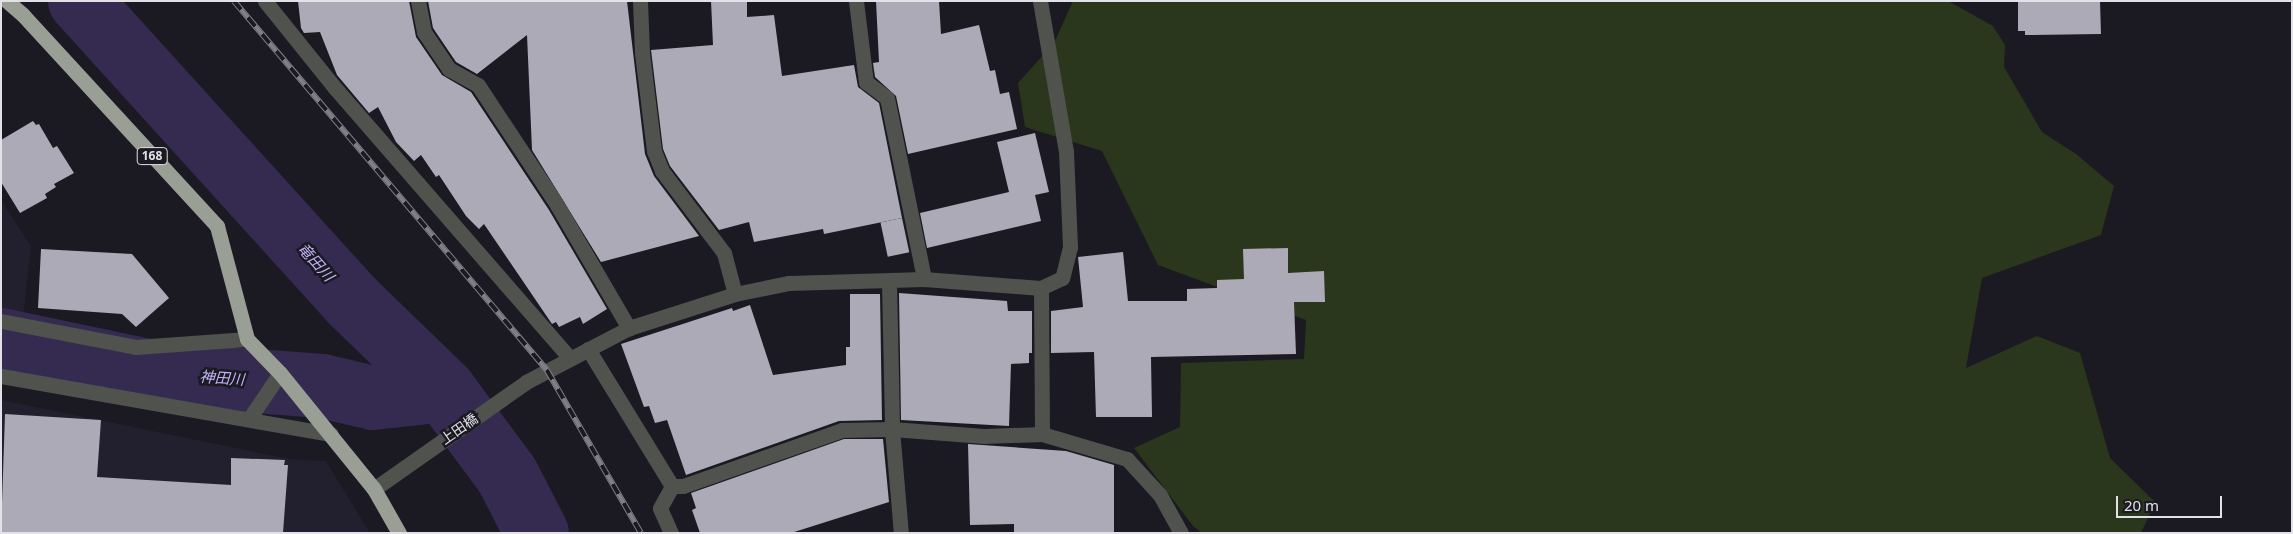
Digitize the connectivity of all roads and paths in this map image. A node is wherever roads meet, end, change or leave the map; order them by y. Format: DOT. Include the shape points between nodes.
graph roads {
  1 [pos="7,1"];
  2 [pos="265,1"];
  3 [pos="418,1"];
  4 [pos="640,1"];
  5 [pos="856,1"];
  6 [pos="1040,1"];
  7 [pos="924,279"];
  8 [pos="890,282"];
  9 [pos="1042,288"];
  10 [pos="736,294"];
  11 [pos="1,320"];
  12 [pos="629,328"];
  13 [pos="247,339"];
  14 [pos="588,349"];
  15 [pos="570,358"];
  16 [pos="280,372"];
  17 [pos="1,376"];
  18 [pos="249,418"];
  19 [pos="892,428"];
  20 [pos="331,434"];
  21 [pos="1042,434"];
  22 [pos="672,486"];
  23 [pos="374,489"];
  24 [pos="399,533"];
  25 [pos="671,533"];
  26 [pos="901,533"];
  27 [pos="1181,533"];
  1 -- 13 [label="highway, 168" via="217,226"];
  2 -- 15 [label="street" via="336,88"];
  3 -- 12 [label="street" via="424,32 450,69 478,85 557,205"];
  4 -- 10 [label="street" via="642,53 654,151 662,171 724,253"];
  5 -- 7 [label="street" via="866,82 886,98"];
  6 -- 9 [label="street" via="1066,151 1070,247 1062,278"];
  7 -- 8 [label="street, 上田橋"];
  7 -- 9 [label="street, 上田橋"];
  8 -- 10 [label="street, 上田橋" via="788,283"];
  8 -- 19 [label="street"];
  9 -- 21 [label="street"];
  10 -- 12 [label="street, 上田橋"];
  11 -- 13 [label="street" via="136,347"];
  12 -- 14 [label="street, 上田橋"];
  13 -- 16 [label="highway"];
  14 -- 15 [label="street, 上田橋"];
  14 -- 22 [label="street"];
  15 -- 23 [label="street, 上田橋" via="526,382"];
  16 -- 18 [label="street"];
  16 -- 20 [label="highway"];
  17 -- 18 [label="street"];
  18 -- 20 [label="street"];
  19 -- 21 [label="street" via="984,436"];
  19 -- 22 [label="street" via="842,430 683,486"];
  19 -- 26 [label="street"];
  20 -- 23 [label="highway"];
  21 -- 27 [label="street" via="1127,459 1160,495"];
  22 -- 25 [label="street" via="660,508"];
  23 -- 24 [label="highway"];
}
